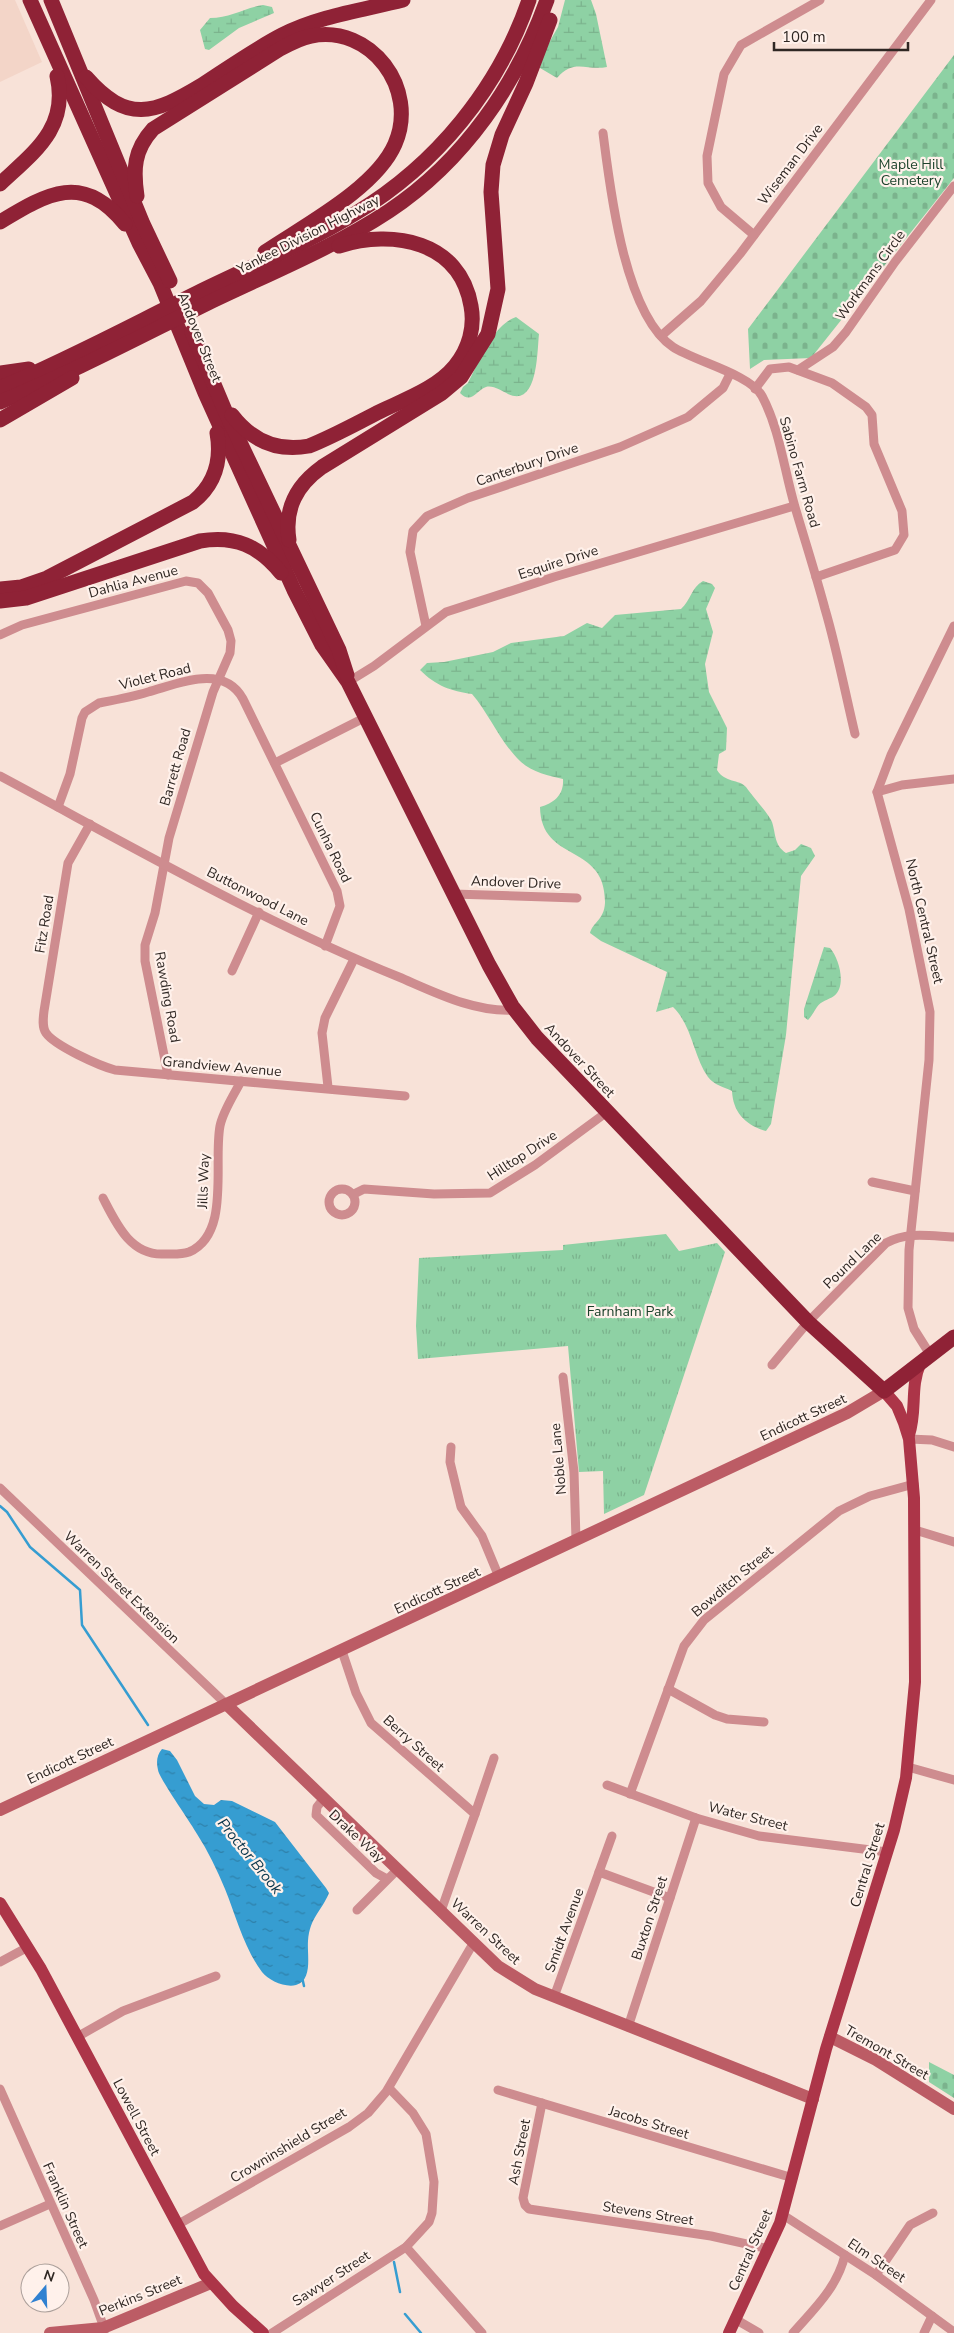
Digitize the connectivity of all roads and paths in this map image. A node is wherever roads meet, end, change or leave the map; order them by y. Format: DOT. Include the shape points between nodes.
graph roads {
  1 [pos="30,0"];
  2 [pos="50,0"];
  3 [pos="403,0"];
  4 [pos="529,0"];
  5 [pos="547,0"];
  6 [pos="555,0"];
  7 [pos="820,0"];
  8 [pos="930,0"];
  9 [pos="49,46"];
  10 [pos="75,58"];
  11 [pos="603,133"];
  12 [pos="0,184"];
  13 [pos="954,186"];
  14 [pos="0,222"];
  15 [pos="143,224"];
  16 [pos="754,235"];
  17 [pos="139,242"];
  18 [pos="291,263"];
  19 [pos="224,280"];
  20 [pos="165,281"];
  21 [pos="661,336"];
  22 [pos="132,340"];
  23 [pos="80,350"];
  24 [pos="798,370"];
  25 [pos="0,373"];
  26 [pos="730,374"];
  27 [pos="0,388"];
  28 [pos="755,389"];
  29 [pos="209,390"];
  30 [pos="0,402"];
  31 [pos="0,420"];
  32 [pos="794,506"];
  33 [pos="292,553"];
  34 [pos="816,577"];
  35 [pos="0,588"];
  36 [pos="294,590"];
  37 [pos="0,601"];
  38 [pos="426,626"];
  39 [pos="954,626"];
  40 [pos="0,635"];
  41 [pos="218,680"];
  42 [pos="348,682"];
  43 [pos="366,717"];
  44 [pos="855,734"];
  45 [pos="275,763"];
  46 [pos="0,776"];
  47 [pos="954,779"];
  48 [pos="877,792"];
  49 [pos="58,807"];
  50 [pos="90,824"];
  51 [pos="166,865"];
  52 [pos="454,894"];
  53 [pos="577,898"];
  54 [pos="259,912"];
  55 [pos="325,946"];
  56 [pos="354,959"];
  57 [pos="232,971"];
  58 [pos="514,1010"];
  59 [pos="46,1033"];
  60 [pos="168,1075"];
  61 [pos="241,1081"];
  62 [pos="328,1087"];
  63 [pos="405,1096"];
  64 [pos="607,1112"];
  65 [pos="872,1182"];
  66 [pos="915,1191"];
  67 [pos="354,1194"];
  68 [pos="103,1198"];
  69 [pos="911,1235"];
  70 [pos="954,1237"];
  71 [pos="808,1322"];
  72 [pos="954,1337"];
  73 [pos="925,1360"];
  74 [pos="772,1365"];
  75 [pos="563,1377"];
  76 [pos="884,1391"];
  77 [pos="908,1438"];
  78 [pos="450,1447"];
  79 [pos="954,1447"];
  80 [pos="914,1484"];
  81 [pos="0,1488"];
  82 [pos="915,1530"];
  83 [pos="576,1540"];
  84 [pos="954,1542"];
  85 [pos="499,1576"];
  86 [pos="342,1651"];
  87 [pos="668,1689"];
  88 [pos="226,1704"];
  89 [pos="764,1722"];
  90 [pos="494,1758"];
  91 [pos="908,1767"];
  92 [pos="954,1780"];
  93 [pos="607,1785"];
  94 [pos="630,1794"];
  95 [pos="324,1798"];
  96 [pos="0,1810"];
  97 [pos="475,1814"];
  98 [pos="696,1818"];
  99 [pos="612,1836"];
  100 [pos="887,1852"];
  101 [pos="398,1869"];
  102 [pos="599,1872"];
  103 [pos="387,1879"];
  104 [pos="670,1898"];
  105 [pos="0,1903"];
  106 [pos="358,1910"];
  107 [pos="442,1911"];
  108 [pos="474,1942"];
  109 [pos="28,1947"];
  110 [pos="0,1962"];
  111 [pos="216,1976"];
  112 [pos="554,1997"];
  113 [pos="628,2027"];
  114 [pos="77,2037"];
  115 [pos="830,2037"];
  116 [pos="389,2088"];
  117 [pos="0,2089"];
  118 [pos="498,2090"];
  119 [pos="813,2099"];
  120 [pos="542,2104"];
  121 [pos="954,2109"];
  122 [pos="793,2178"];
  123 [pos="50,2204"];
  124 [pos="524,2205"];
  125 [pos="933,2213"];
  126 [pos="782,2215"];
  127 [pos="0,2226"];
  128 [pos="177,2226"];
  129 [pos="406,2247"];
  130 [pos="769,2249"];
  131 [pos="845,2255"];
  132 [pos="876,2275"];
  133 [pos="211,2282"];
  134 [pos="932,2316"];
  135 [pos="735,2319"];
  136 [pos="103,2330"];
  137 [pos="954,2332"];
  138 [pos="50,2333"];
  139 [pos="263,2333"];
  140 [pos="272,2333"];
  141 [pos="482,2333"];
  142 [pos="729,2333"];
  143 [pos="759,2333"];
  144 [pos="792,2333"];
  145 [pos="924,2333"];
  1 -- 9 [label="highway, Andover Street"];
  2 -- 10 [label="highway, Andover Street"];
  3 -- 10 [label="highway" via="294,29 182,98 156,108 131,108 108,98 86,76"];
  4 -- 19 [label="highway, Yankee Division Highway" via="494,76 434,153 384,195 356,213"];
  5 -- 18 [label="highway, Yankee Division Highway" via="521,62 503,92 469,138 441,168 390,210"];
  6 -- 33 [label="highway" via="543,41 502,135 493,165 491,192 498,289 488,334 461,378 304,480 288,513"];
  7 -- 16 [label="street" via="741,45 724,74 707,156 708,183 721,206"];
  8 -- 16 [label="street, Wiseman Drive"];
  9 -- 12 [label="highway" via="60,86 58,115 45,139"];
  9 -- 17 [label="highway, Andover Street"];
  10 -- 15 [label="highway, Andover Street"];
  11 -- 21 [label="street, Sabino Farm Road" via="611,198 627,265 646,315"];
  13 -- 24 [label="street, Workmans Circle" via="894,262 846,332 832,348"];
  14 -- 17 [label="highway" via="49,194 76,192 110,208"];
  15 -- 19 [label="highway" via="135,187 135,159 153,129 300,39 335,36 370,50 387,66 400,100 399,133 388,156 358,188"];
  15 -- 20 [label="highway, Andover Street"];
  16 -- 21 [label="street, Wiseman Drive" via="701,301"];
  17 -- 20 [label="highway, Andover Street"];
  18 -- 22 [label="highway, Yankee Division Highway"];
  18 -- 29 [label="highway" via="370,239 405,240 426,246 451,264 468,290 472,324 467,346 455,366 434,384 323,440 296,448 270,445 249,434"];
  19 -- 23 [label="highway, Yankee Division Highway"];
  20 -- 29 [label="highway, Andover Street"];
  21 -- 26 [label="street, Sabino Farm Road" via="673,347"];
  22 -- 30 [label="highway, Yankee Division Highway"];
  22 -- 31 [label="highway"];
  23 -- 25 [label="highway" via="30,369"];
  23 -- 27 [label="highway, Yankee Division Highway"];
  24 -- 28 [label="street" via="789,367 770,369"];
  24 -- 34 [label="street" via="832,383 872,415 874,444 902,512 904,536 895,550"];
  26 -- 28 [label="street, Sabino Farm Road"];
  26 -- 38 [label="street, Canterbury Drive" via="723,388 688,418 427,516 413,531 410,552"];
  28 -- 32 [label="street, Sabino Farm Road" via="761,393 776,428"];
  29 -- 33 [label="highway, Andover Street"];
  29 -- 35 [label="highway" via="220,453 215,473 203,494 182,509 61,571 21,587"];
  29 -- 36 [label="highway, Andover Street"];
  32 -- 34 [label="street, Sabino Farm Road"];
  32 -- 38 [label="street, Esquire Drive" via="446,612"];
  33 -- 42 [label="highway, Andover Street" via="339,650"];
  34 -- 44 [label="street, Sabino Farm Road"];
  36 -- 37 [label="highway" via="272,562 250,546 228,539 215,539 200,541 33,596"];
  36 -- 42 [label="highway, Andover Street" via="322,645"];
  38 -- 42 [label="street, Esquire Drive"];
  39 -- 48 [label="street" via="891,754"];
  40 -- 41 [label="street, Dahlia Avenue" via="22,625 193,580 208,593 231,641 230,653"];
  41 -- 45 [label="street" via="229,683 238,691"];
  41 -- 49 [label="street, Violet Road" via="196,679 90,707 79,725 70,774"];
  41 -- 51 [label="street, Barrett Road" via="169,838"];
  42 -- 43 [label="highway, Andover Street"];
  43 -- 45 [label="street"];
  43 -- 52 [label="highway, Andover Street"];
  45 -- 55 [label="street, Cunha Road" via="339,898 340,906"];
  46 -- 49 [label="street, Buttonwood Lane"];
  47 -- 48 [label="street" via="902,785"];
  48 -- 66 [label="street, North Central Street" via="910,917 930,1012 929,1060"];
  49 -- 50 [label="street, Buttonwood Lane"];
  50 -- 51 [label="street, Buttonwood Lane"];
  50 -- 59 [label="street, Fitz Road" via="68,863 44,1011"];
  51 -- 54 [label="street, Buttonwood Lane"];
  51 -- 60 [label="street, Rawding Road" via="144,953"];
  52 -- 53 [label="street, Andover Drive"];
  52 -- 58 [label="highway, Andover Street"];
  54 -- 55 [label="street, Buttonwood Lane"];
  54 -- 57 [label="street"];
  55 -- 56 [label="street, Buttonwood Lane"];
  56 -- 58 [label="street, Buttonwood Lane" via="468,1003 495,1010"];
  56 -- 62 [label="street" via="325,1018 322,1034"];
  58 -- 64 [label="highway, Andover Street"];
  59 -- 60 [label="street, Grandview Avenue" via="100,1066 125,1072"];
  60 -- 61 [label="street, Grandview Avenue"];
  61 -- 62 [label="street, Grandview Avenue"];
  61 -- 68 [label="street, Jills Way" via="220,1124 216,1165 217,1209 206,1240 188,1252 153,1254 144,1251 130,1241 116,1224"];
  62 -- 63 [label="street, Grandview Avenue"];
  64 -- 67 [label="street, Hilltop Drive" via="542,1160 490,1192 450,1194 364,1189"];
  64 -- 71 [label="highway, Andover Street"];
  65 -- 66 [label="street"];
  66 -- 69 [label="street, North Central Street"];
  69 -- 70 [label="street, Pound Lane"];
  69 -- 71 [label="street, Pound Lane" via="894,1239 879,1248"];
  69 -- 73 [label="street, North Central Street" via="909,1318"];
  71 -- 74 [label="street, Pound Lane"];
  71 -- 76 [label="highway, Andover Street"];
  72 -- 73 [label="highway"];
  73 -- 76 [label="highway"];
  73 -- 77 [label="main road" via="913,1386 914,1413"];
  75 -- 83 [label="street, Noble Lane" via="574,1472"];
  76 -- 77 [label="main road, Central Street" via="901,1413"];
  76 -- 83 [label="street, Endicott Street" via="847,1413"];
  77 -- 79 [label="street" via="932,1440"];
  77 -- 80 [label="main road, Central Street"];
  78 -- 85 [label="street" via="450,1462 461,1507 487,1545"];
  80 -- 82 [label="main road, Central Street"];
  80 -- 87 [label="street, Bowditch Street" via="870,1496 840,1511 704,1620 688,1639"];
  81 -- 88 [label="street, Warren Street Extension"];
  82 -- 84 [label="street"];
  82 -- 91 [label="main road, Central Street" via="915,1672"];
  83 -- 85 [label="street, Endicott Street"];
  85 -- 86 [label="street, Endicott Street"];
  86 -- 88 [label="street, Endicott Street"];
  86 -- 97 [label="street, Berry Street" via="356,1693 371,1723"];
  87 -- 89 [label="street" via="715,1715"];
  87 -- 94 [label="street, Bowditch Street"];
  88 -- 95 [label="street, Warren Street"];
  88 -- 96 [label="street, Endicott Street"];
  90 -- 97 [label="street"];
  91 -- 92 [label="street"];
  91 -- 100 [label="main road, Central Street"];
  93 -- 94 [label="street, Water Street"];
  94 -- 98 [label="street, Water Street"];
  95 -- 101 [label="street, Warren Street"];
  95 -- 103 [label="street, Drake Way" via="317,1807 316,1815 376,1873"];
  97 -- 107 [label="street"];
  98 -- 100 [label="street, Water Street" via="784,1841"];
  98 -- 104 [label="street, Buxton Street"];
  99 -- 102 [label="street, Smidt Avenue"];
  100 -- 115 [label="main road, Central Street"];
  101 -- 103 [label="street"];
  101 -- 107 [label="street, Warren Street"];
  102 -- 104 [label="street"];
  102 -- 112 [label="street, Smidt Avenue"];
  103 -- 106 [label="street, Drake Way"];
  104 -- 113 [label="street, Buxton Street"];
  105 -- 109 [label="main road, Lowell Street"];
  107 -- 108 [label="street, Warren Street"];
  108 -- 112 [label="street, Warren Street" via="516,1979"];
  108 -- 116 [label="street, Crowninshield Street"];
  109 -- 110 [label="street"];
  109 -- 114 [label="main road, Lowell Street"];
  111 -- 114 [label="street" via="124,2011"];
  112 -- 113 [label="street, Warren Street"];
  113 -- 119 [label="street, Warren Street"];
  114 -- 128 [label="main road, Lowell Street"];
  115 -- 119 [label="main road, Central Street"];
  115 -- 121 [label="street, Tremont Street" via="876,2060"];
  116 -- 128 [label="street, Crowninshield Street" via="368,2113 349,2127"];
  116 -- 129 [label="street, Sawyer Street" via="423,2127 434,2182 432,2213"];
  117 -- 123 [label="street, Franklin Street"];
  118 -- 120 [label="street, Jacobs Street"];
  119 -- 122 [label="main road, Central Street"];
  120 -- 122 [label="street, Jacobs Street"];
  120 -- 124 [label="street, Ash Street"];
  122 -- 126 [label="main road, Central Street"];
  123 -- 127 [label="street"];
  123 -- 136 [label="street, Franklin Street" via="94,2300"];
  124 -- 130 [label="street, Stevens Street" via="529,2209 711,2236"];
  125 -- 132 [label="street" via="910,2225"];
  126 -- 130 [label="main road, Central Street"];
  126 -- 131 [label="street, Elm Street"];
  128 -- 133 [label="main road, Lowell Street"];
  129 -- 140 [label="street, Sawyer Street"];
  129 -- 141 [label="street"];
  130 -- 135 [label="main road, Central Street"];
  131 -- 132 [label="street, Elm Street"];
  131 -- 144 [label="street" via="841,2272 826,2296"];
  132 -- 134 [label="street, Elm Street"];
  133 -- 136 [label="street, Perkins Street"];
  133 -- 139 [label="main road, Lowell Street"];
  134 -- 137 [label="street, Elm Street"];
  134 -- 145 [label="street"];
  135 -- 142 [label="main road, Central Street"];
  135 -- 143 [label="street"];
  136 -- 138 [label="street, Perkins Street"];
}
